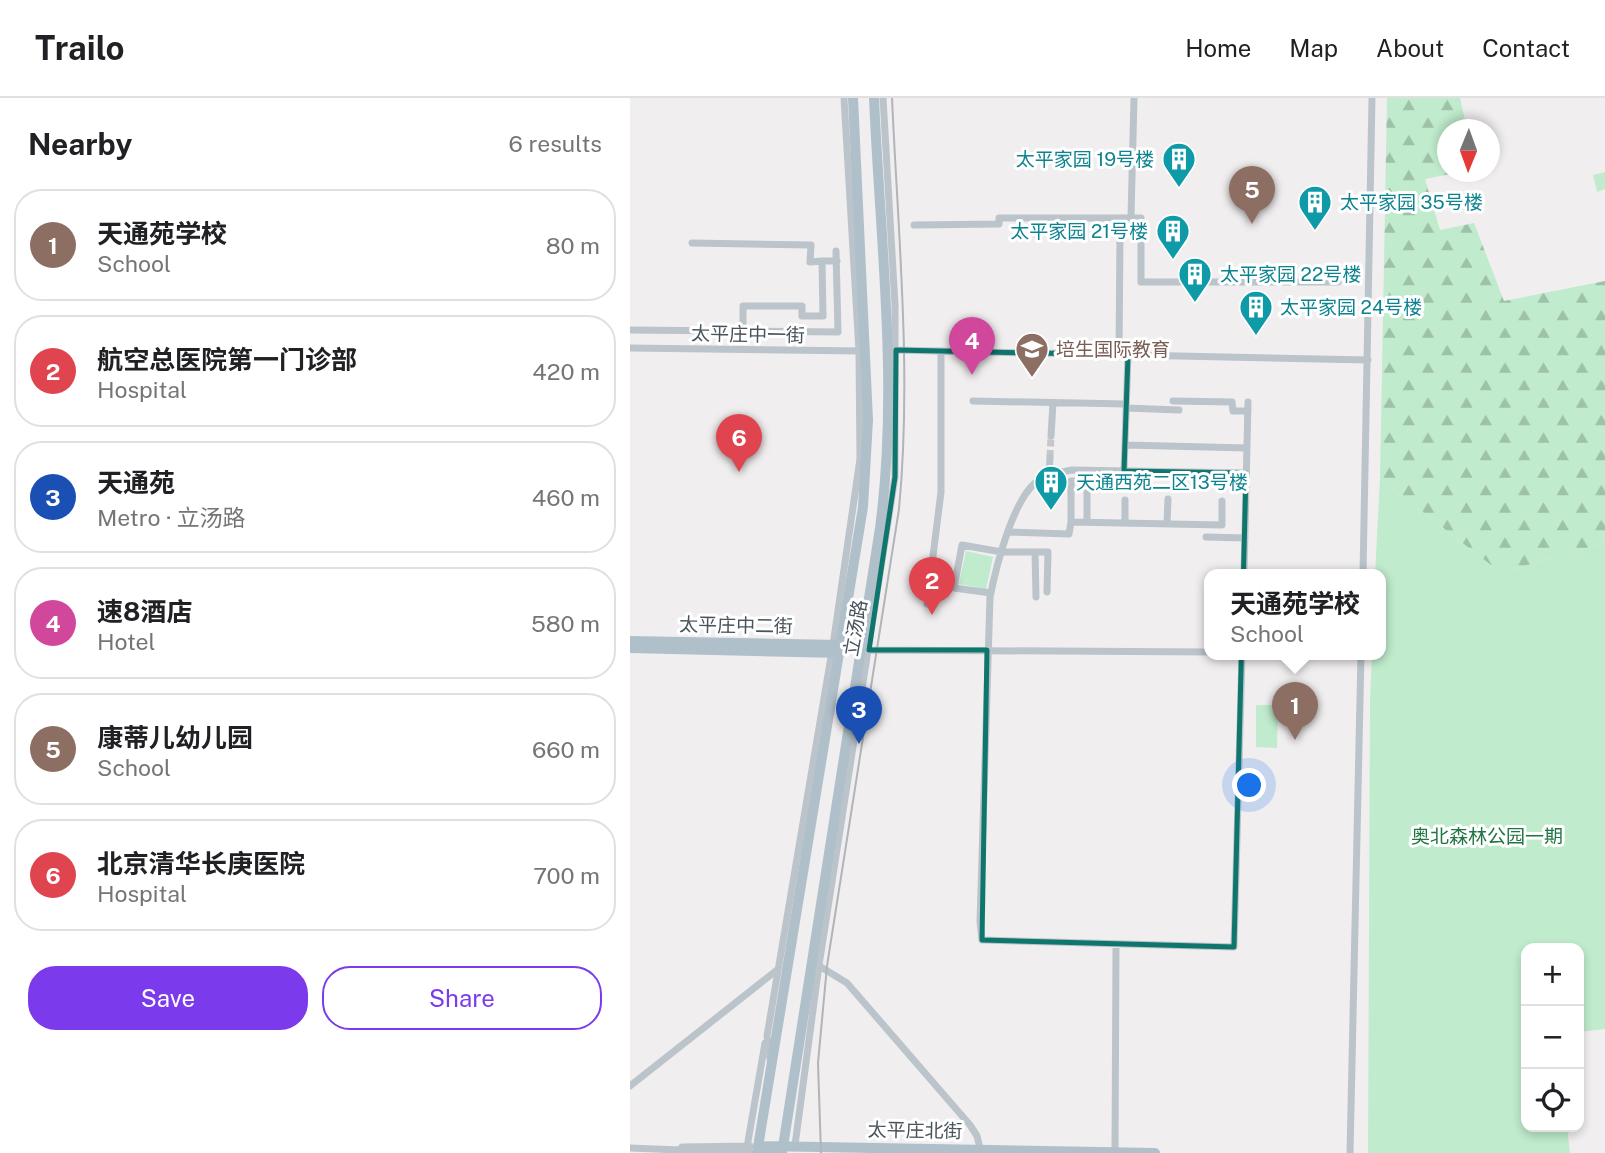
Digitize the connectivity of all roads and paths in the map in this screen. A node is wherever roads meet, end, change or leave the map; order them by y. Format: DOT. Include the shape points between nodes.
graph roads {
  1 [pos="845,98"];
  2 [pos="853,98"];
  3 [pos="874,98"];
  4 [pos="883,98"];
  5 [pos="1134,98"];
  6 [pos="1372,98"];
  7 [pos="1131,217"];
  8 [pos="914,225"];
  9 [pos="1120,232"];
  10 [pos="692,243"];
  11 [pos="836,251"];
  12 [pos="822,261"];
  13 [pos="836,261"];
  14 [pos="1338,282"];
  15 [pos="823,316"];
  16 [pos="838,317"];
  17 [pos="630,330"];
  18 [pos="687,331"];
  19 [pos="743,331"];
  20 [pos="630,348"];
  21 [pos="688,349"];
  22 [pos="891,350"];
  23 [pos="862,351"];
  24 [pos="941,351"];
  25 [pos="1119,355"];
  26 [pos="1128,355"];
  27 [pos="1368,360"];
  28 [pos="974,401"];
  29 [pos="1173,401"];
  30 [pos="1248,402"];
  31 [pos="1052,403"];
  32 [pos="1126,406"];
  33 [pos="1179,410"];
  34 [pos="1248,411"];
  35 [pos="1051,436"];
  36 [pos="1125,444"];
  37 [pos="1247,447"];
  38 [pos="1050,457"];
  39 [pos="1124,471"];
  40 [pos="1246,473"];
  41 [pos="1049,476"];
  42 [pos="1168,499"];
  43 [pos="1125,500"];
  44 [pos="1222,501"];
  45 [pos="1071,522"];
  46 [pos="1087,522"];
  47 [pos="1125,523"];
  48 [pos="1167,524"];
  49 [pos="1010,532"];
  50 [pos="1206,537"];
  51 [pos="1244,538"];
  52 [pos="1002,552"];
  53 [pos="1035,552"];
  54 [pos="1244,569"];
  55 [pos="1363,569"];
  56 [pos="1047,592"];
  57 [pos="991,593"];
  58 [pos="1036,597"];
  59 [pos="927,604"];
  60 [pos="630,640"];
  61 [pos="630,648"];
  62 [pos="837,649"];
  63 [pos="865,650"];
  64 [pos="987,650"];
  65 [pos="1204,652"];
  66 [pos="1242,660"];
  67 [pos="1361,660"];
  68 [pos="1116,946"];
  69 [pos="815,963"];
  70 [pos="777,969"];
  71 [pos="767,1036"];
  72 [pos="771,1071"];
  73 [pos="630,1086"];
  74 [pos="630,1148"];
  75 [pos="798,1149"];
  76 [pos="746,1150"];
  77 [pos="758,1151"];
  78 [pos="782,1151"];
  79 [pos="981,1151"];
  80 [pos="1115,1152"];
  81 [pos="1155,1153"];
  82 [pos="1350,1153"];
  1 -- 23 [label="street, 立汤路"];
  2 -- 23 [label="main road, 立汤路"];
  3 -- 22 [label="main road, 立汤路"];
  4 -- 22 [label="street, 立汤路"];
  5 -- 7 [label="street"];
  6 -- 27 [label="street"];
  7 -- 8 [label="street" via="999,218 999,224"];
  7 -- 14 [label="street" via="1141,218 1141,282"];
  9 -- 25 [label="street"];
  10 -- 12 [label="street" via="811,245 810,262"];
  11 -- 13 [label="street"];
  12 -- 13 [label="street"];
  12 -- 15 [label="street"];
  13 -- 16 [label="street"];
  15 -- 16 [label="street"];
  15 -- 19 [label="street" via="802,316 802,306 743,306"];
  16 -- 19 [label="street" via="838,332"];
  17 -- 18 [label="street"];
  18 -- 19 [label="street"];
  18 -- 21 [label="street"];
  20 -- 21 [label="street, 太平庄中一街"];
  21 -- 23 [label="street, 太平庄中一街"];
  22 -- 24 [label="street"];
  22 -- 63 [label="main road, 立汤路" via="887,475"];
  23 -- 62 [label="main road, 立汤路" via="866,473"];
  24 -- 25 [label="street"];
  24 -- 59 [label="street" via="940,492"];
  25 -- 26 [label="street"];
  26 -- 27 [label="street"];
  26 -- 32 [label="street"];
  27 -- 55 [label="street"];
  28 -- 31 [label="street"];
  29 -- 34 [label="street" via="1232,402 1233,411"];
  30 -- 34 [label="street"];
  31 -- 32 [label="street"];
  31 -- 35 [label="street"];
  32 -- 33 [label="street"];
  32 -- 36 [label="street"];
  34 -- 37 [label="street"];
  36 -- 37 [label="street"];
  36 -- 39 [label="street"];
  37 -- 40 [label="street"];
  38 -- 41 [label="street"];
  39 -- 40 [label="street"];
  39 -- 41 [label="street" via="1072,470"];
  40 -- 51 [label="street"];
  41 -- 49 [label="street" via="1035,484 1022,501"];
  42 -- 48 [label="street"];
  43 -- 47 [label="street"];
  44 -- 48 [label="street" via="1222,525"];
  45 -- 46 [label="street"];
  45 -- 46 [label="street" via="1071,481 1087,481"];
  45 -- 49 [label="street" via="1069,534"];
  46 -- 47 [label="street"];
  47 -- 48 [label="street"];
  49 -- 52 [label="street"];
  50 -- 51 [label="street"];
  51 -- 54 [label="street"];
  52 -- 53 [label="street"];
  52 -- 57 [label="street"];
  52 -- 57 [label="street" via="962,545 954,587"];
  53 -- 56 [label="street" via="1048,552"];
  53 -- 58 [label="street"];
  57 -- 64 [label="street"];
  60 -- 62 [label="main road, 太平庄中二街"];
  61 -- 62 [label="main road, 太平庄中二街"];
  62 -- 70 [label="street, 立汤路"];
  62 -- 72 [label="main road, 立汤路"];
  63 -- 64 [label="street"];
  63 -- 69 [label="main road, 立汤路"];
  64 -- 65 [label="street"];
  64 -- 68 [label="street" via="982,940"];
  66 -- 68 [label="street" via="1234,947"];
  67 -- 82 [label="street"];
  68 -- 80 [label="street"];
  69 -- 75 [label="street, 立汤路"];
  69 -- 78 [label="main road, 立汤路"];
  69 -- 79 [label="street" via="847,983 970,1125"];
  70 -- 71 [label="street, 立汤路"];
  70 -- 73 [label="street"];
  71 -- 72 [label="street, 立汤路"];
  71 -- 76 [label="street"];
  72 -- 77 [label="main road, 立汤路"];
  74 -- 76 [label="street, 太平庄北街" via="674,1149 696,1144"];
  75 -- 78 [label="main road, 太平庄北街"];
  75 -- 79 [label="main road, 太平庄北街"];
  76 -- 77 [label="street, 太平庄北街"];
  77 -- 78 [label="main road, 太平庄北街"];
  79 -- 80 [label="main road, 太平庄北街"];
  80 -- 81 [label="main road, 太平庄北街"];
}
